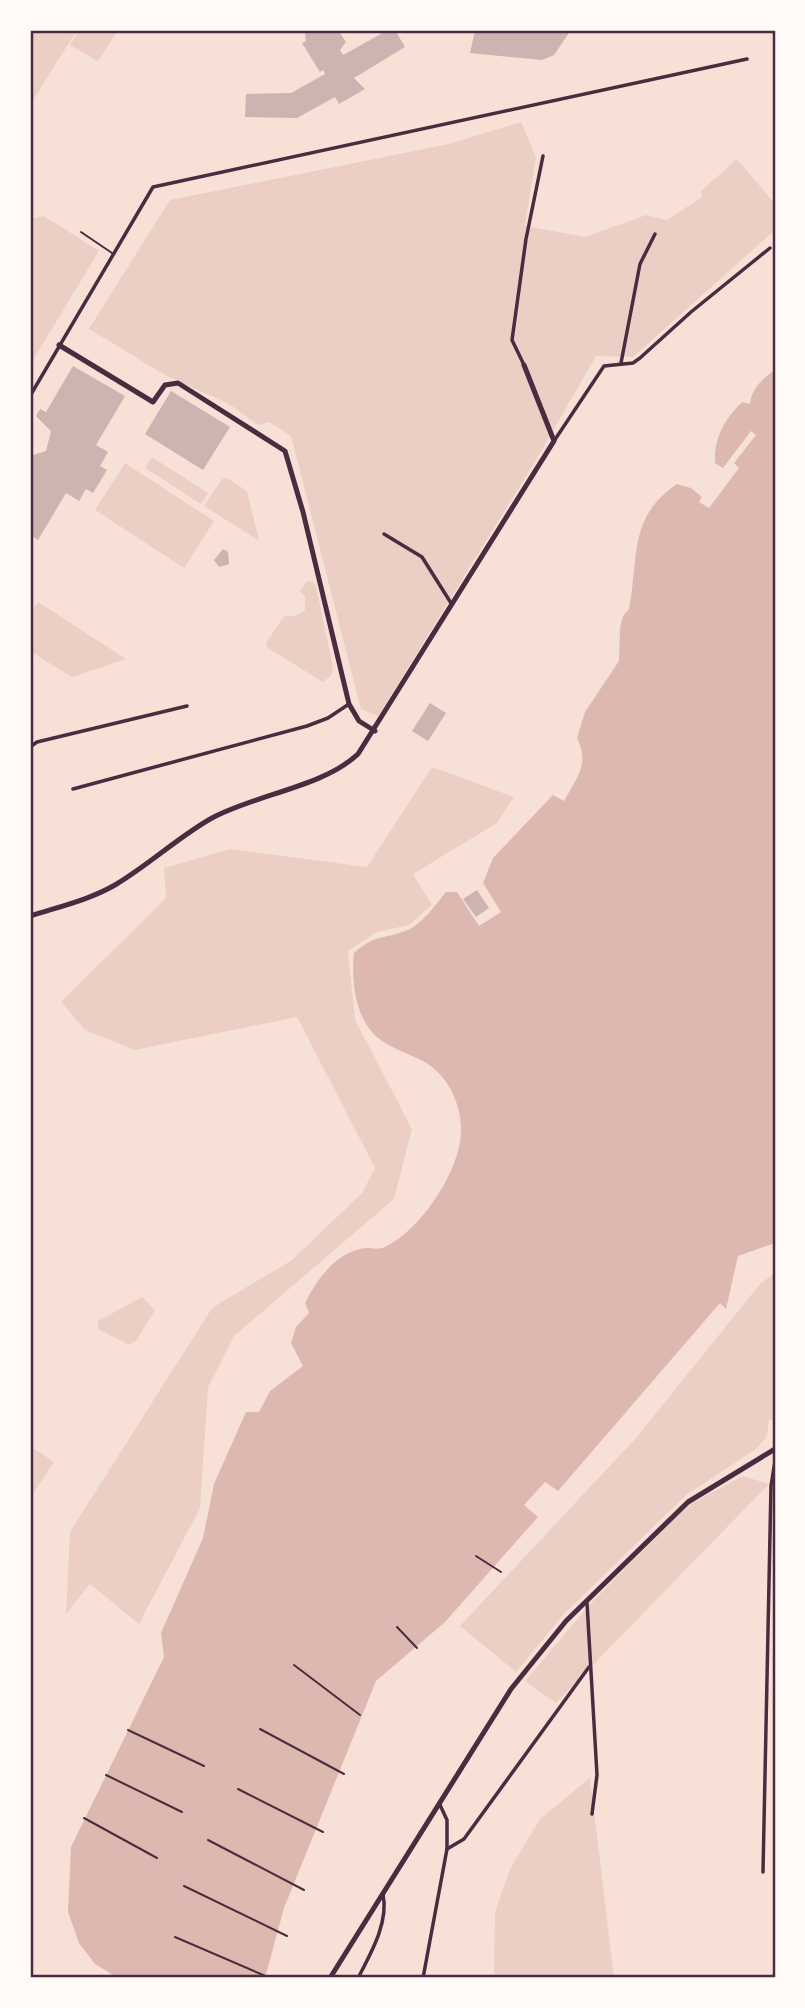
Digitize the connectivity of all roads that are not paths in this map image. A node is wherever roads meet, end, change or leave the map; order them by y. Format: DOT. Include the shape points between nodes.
graph roads {
  1 [pos="747,59"];
  2 [pos="543,156"];
  3 [pos="81,232"];
  4 [pos="655,234"];
  5 [pos="770,248"];
  6 [pos="114,254"];
  7 [pos="59,345"];
  8 [pos="621,363"];
  9 [pos="524,365"];
  10 [pos="30,396"];
  11 [pos="554,440"];
  12 [pos="384,534"];
  13 [pos="452,606"];
  14 [pos="349,704"];
  15 [pos="187,706"];
  16 [pos="375,732"];
  17 [pos="30,747"];
  18 [pos="73,789"];
  19 [pos="30,916"];
  20 [pos="775,1449"];
  21 [pos="775,1461"];
  22 [pos="587,1601"];
  23 [pos="589,1667"];
  24 [pos="766,1703"];
  25 [pos="775,1705"];
  26 [pos="440,1805"];
  27 [pos="592,1814"];
  28 [pos="447,1849"];
  29 [pos="763,1872"];
  30 [pos="383,1894"];
  31 [pos="330,1978"];
  32 [pos="358,1978"];
  33 [pos="424,1978"];
  1 -- 6 [label="street" via="153,187"];
  2 -- 9 [label="street" via="512,340"];
  3 -- 6 [label="lane"];
  4 -- 8 [label="street" via="640,264"];
  5 -- 8 [label="street" via="640,358"];
  6 -- 7 [label="street"];
  7 -- 10 [label="street"];
  7 -- 14 [label="street" via="153,402 165,384 178,383 285,451"];
  8 -- 11 [label="street" via="604,366 596,375"];
  9 -- 11 [label="street"];
  11 -- 13 [label="street"];
  12 -- 13 [label="street" via="422,557"];
  13 -- 16 [label="street"];
  14 -- 16 [label="street" via="359,721"];
  14 -- 18 [label="street" via="328,719 307,726"];
  15 -- 17 [label="street"];
  16 -- 19 [label="street" via="358,754 334,773 252,799 211,819 115,885"];
  20 -- 22 [label="street" via="688,1502"];
  21 -- 24 [label="street"];
  22 -- 23 [label="street"];
  22 -- 26 [label="street" via="511,1689"];
  23 -- 27 [label="street" via="597,1775"];
  23 -- 28 [label="street" via="464,1839"];
  24 -- 25 [label="street"];
  24 -- 29 [label="street"];
  26 -- 28 [label="street" via="447,1820"];
  26 -- 30 [label="street"];
  28 -- 33 [label="street"];
  30 -- 31 [label="street"];
  30 -- 32 [label="street" via="382,1923"];
}
